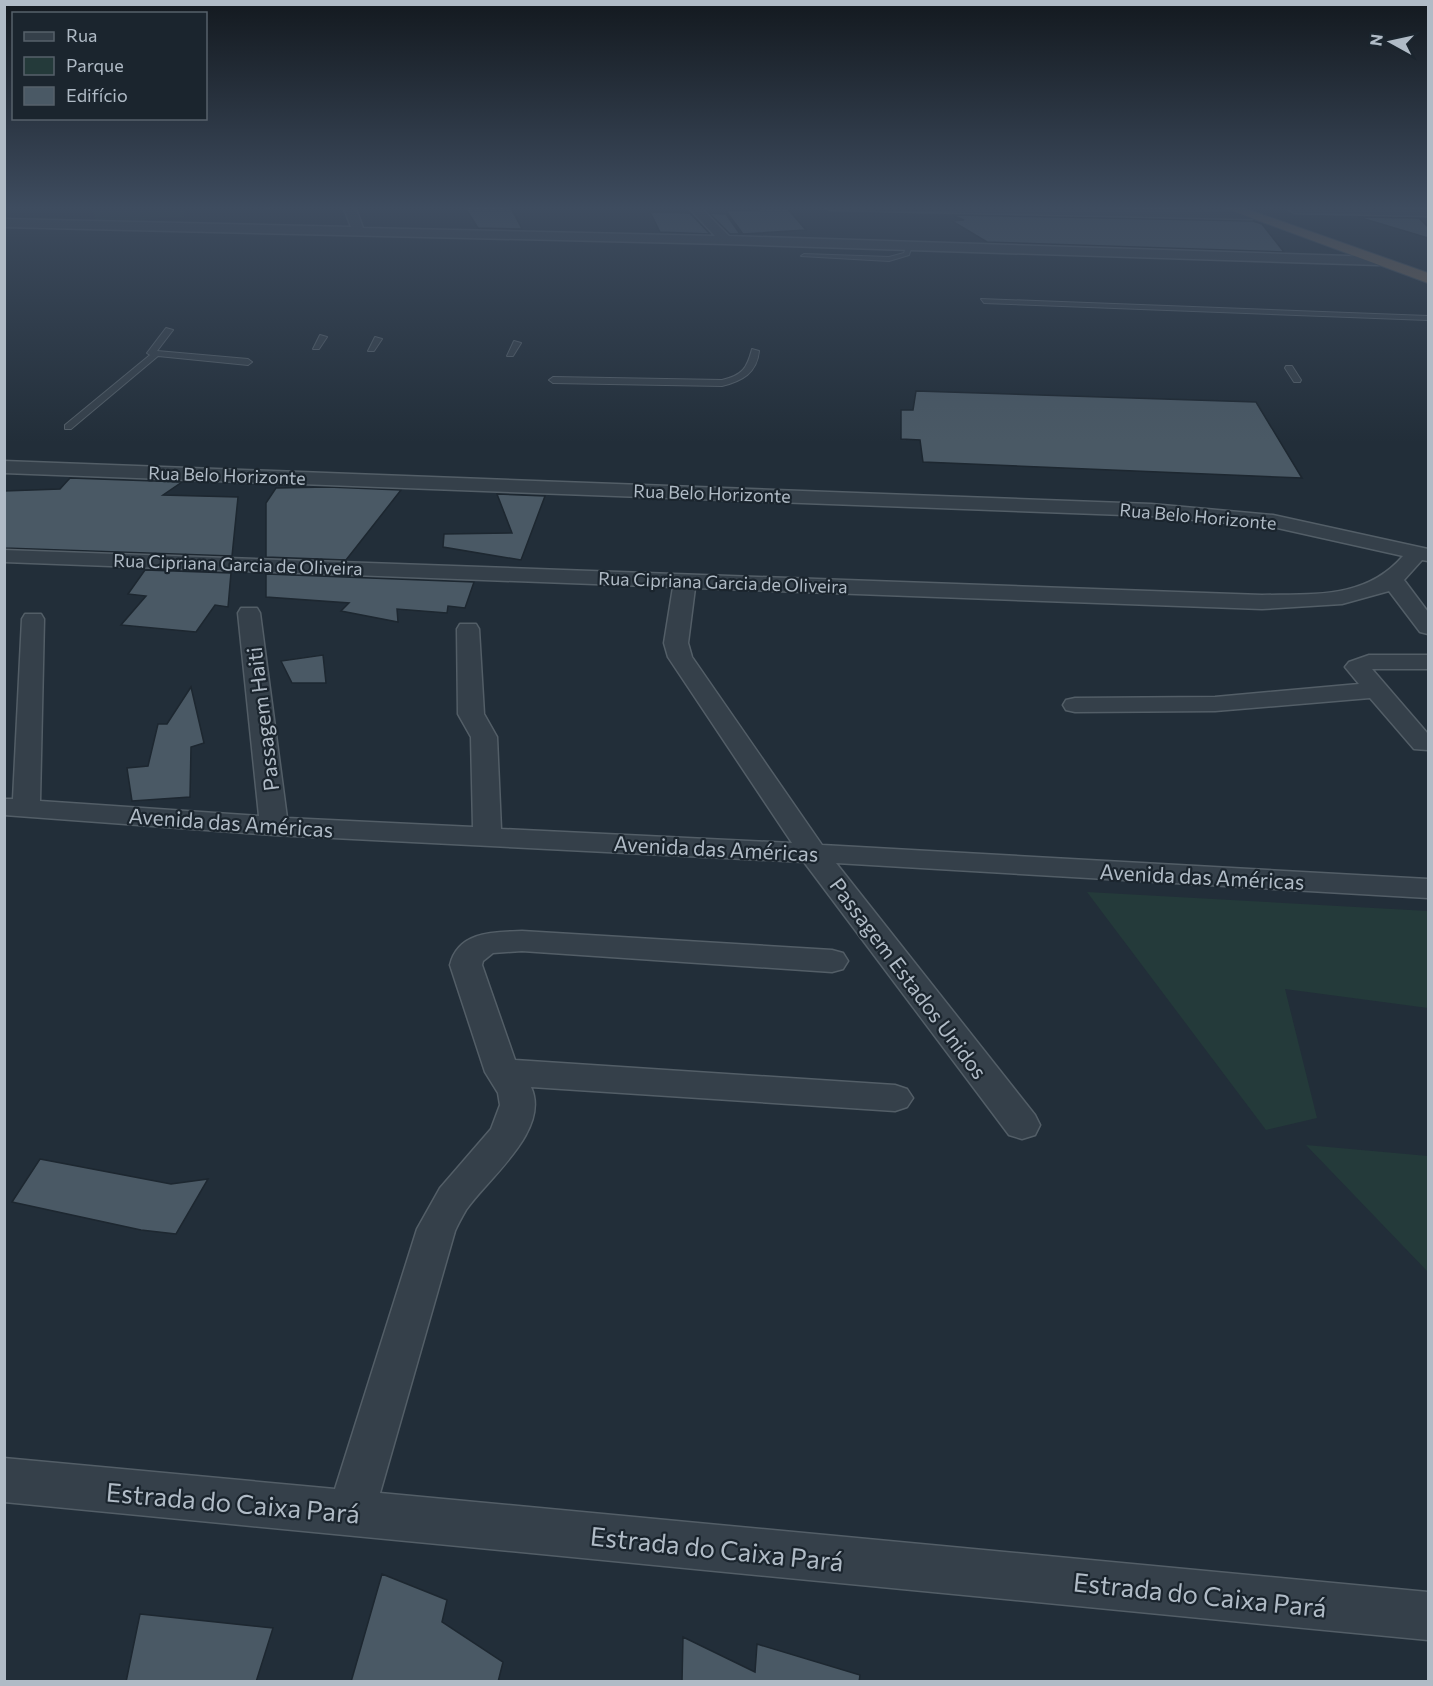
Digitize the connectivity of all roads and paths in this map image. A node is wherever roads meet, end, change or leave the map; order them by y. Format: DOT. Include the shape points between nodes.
graph roads {
  1 [pos="984,301"];
  2 [pos="1428,318"];
  3 [pos="169,330"];
  4 [pos="323,338"];
  5 [pos="378,339"];
  6 [pos="517,343"];
  7 [pos="316,347"];
  8 [pos="371,349"];
  9 [pos="755,351"];
  10 [pos="510,354"];
  11 [pos="155,355"];
  12 [pos="248,362"];
  13 [pos="1289,368"];
  14 [pos="553,380"];
  15 [pos="1297,380"];
  16 [pos="68,427"];
  17 [pos="4,467"];
  18 [pos="1422,555"];
  19 [pos="4,556"];
  20 [pos="1392,579"];
  21 [pos="685,580"];
  22 [pos="249,613"];
  23 [pos="33,619"];
  24 [pos="1428,627"];
  25 [pos="468,629"];
  26 [pos="1428,662"];
  27 [pos="1376,690"];
  28 [pos="1075,705"];
  29 [pos="1423,744"];
  30 [pos="15,807"];
  31 [pos="274,826"];
  32 [pos="487,838"];
  33 [pos="813,853"];
  34 [pos="1428,889"];
  35 [pos="832,961"];
  36 [pos="502,1072"];
  37 [pos="896,1098"];
  38 [pos="1022,1125"];
  39 [pos="4,1480"];
  40 [pos="351,1512"];
  41 [pos="1428,1616"];
  1 -- 2 [label="lane"];
  3 -- 11 [label="lane" via="150,351"];
  4 -- 7 [label="lane"];
  5 -- 8 [label="lane"];
  6 -- 10 [label="lane"];
  9 -- 14 [label="lane" via="754,363 738,379 722,383"];
  11 -- 12 [label="lane"];
  11 -- 16 [label="lane"];
  13 -- 15 [label="lane"];
  17 -- 18 [label="street, Rua Belo Horizonte" via="1150,510 1273,521"];
  18 -- 20 [label="street, Rua Cipriana Garcia de Oliveira"];
  19 -- 21 [label="street, Rua Cipriana Garcia de Oliveira"];
  20 -- 21 [label="street, Rua Cipriana Garcia de Oliveira" via="1337,597 1262,602"];
  20 -- 24 [label="street"];
  21 -- 33 [label="street, Passagem Estados Unidos" via="676,643 680,657"];
  22 -- 31 [label="street, Passagem Haiti"];
  23 -- 30 [label="street"];
  25 -- 32 [label="street" via="471,714 484,737"];
  26 -- 27 [label="street" via="1359,664 1359,671"];
  27 -- 28 [label="street" via="1215,704"];
  27 -- 29 [label="street"];
  30 -- 31 [label="street, Avenida das Américas"];
  31 -- 32 [label="street, Avenida das Américas"];
  32 -- 33 [label="street, Avenida das Américas"];
  33 -- 34 [label="street, Avenida das Américas"];
  33 -- 38 [label="street, Passagem Estados Unidos"];
  35 -- 36 [label="street" via="522,941 486,943 468,956 466,965"];
  36 -- 37 [label="street"];
  36 -- 40 [label="street" via="514,1090 518,1106 515,1119 504,1139 453,1199 436,1230"];
  39 -- 40 [label="street, Estrada do Caixa Pará"];
  40 -- 41 [label="street, Estrada do Caixa Pará"];
}
